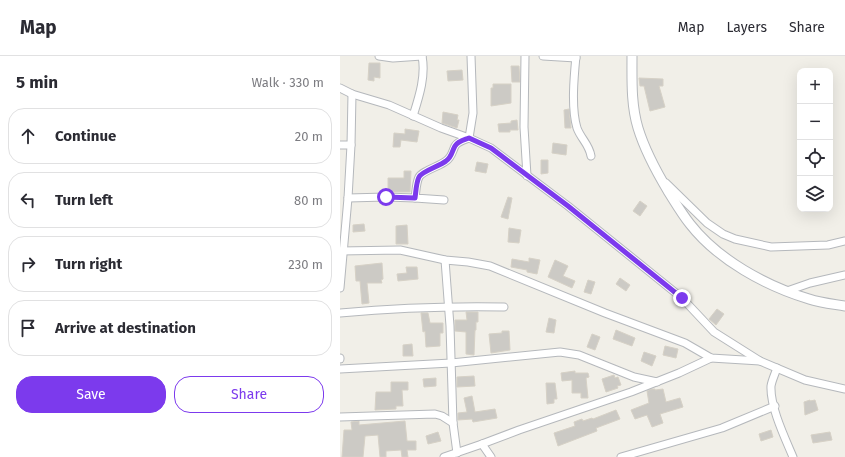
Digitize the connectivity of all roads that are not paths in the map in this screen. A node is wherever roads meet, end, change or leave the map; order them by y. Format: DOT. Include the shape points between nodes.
graph roads {
  1 [pos="379,56"];
  2 [pos="422,56"];
  3 [pos="471,56"];
  4 [pos="525,56"];
  5 [pos="543,56"];
  6 [pos="632,56"];
  7 [pos="576,57"];
  8 [pos="340,88"];
  9 [pos="352,94"];
  10 [pos="413,116"];
  11 [pos="469,138"];
  12 [pos="340,145"];
  13 [pos="351,145"];
  14 [pos="591,156"];
  15 [pos="656,172"];
  16 [pos="527,176"];
  17 [pos="348,198"];
  18 [pos="415,198"];
  19 [pos="444,200"];
  20 [pos="845,241"];
  21 [pos="341,251"];
  22 [pos="445,260"];
  23 [pos="845,275"];
  24 [pos="340,288"];
  25 [pos="787,291"];
  26 [pos="845,306"];
  27 [pos="449,307"];
  28 [pos="504,307"];
  29 [pos="340,313"];
  30 [pos="711,358"];
  31 [pos="760,361"];
  32 [pos="450,363"];
  33 [pos="777,368"];
  34 [pos="340,369"];
  35 [pos="657,382"];
  36 [pos="845,389"];
  37 [pos="775,406"];
  38 [pos="340,418"];
  39 [pos="453,423"];
  40 [pos="482,444"];
  41 [pos="457,453"];
  42 [pos="444,457"];
  43 [pos="491,457"];
  44 [pos="621,457"];
  45 [pos="792,457"];
  1 -- 2 [label="street"];
  2 -- 10 [label="street" via="424,66"];
  3 -- 11 [label="street" via="473,114"];
  4 -- 16 [label="street" via="524,128"];
  5 -- 7 [label="street"];
  6 -- 15 [label="street" via="638,127"];
  7 -- 14 [label="street" via="575,121"];
  8 -- 9 [label="street"];
  9 -- 10 [label="street" via="389,105"];
  9 -- 13 [label="street"];
  10 -- 11 [label="street"];
  11 -- 16 [label="street" via="491,148"];
  11 -- 18 [label="street" via="455,146 447,161 419,177"];
  12 -- 13 [label="street"];
  13 -- 17 [label="street"];
  15 -- 20 [label="street" via="707,223 735,239 771,247 828,245"];
  15 -- 25 [label="street" via="691,224 713,248 742,268"];
  16 -- 31 [label="street" via="682,298 714,332"];
  17 -- 18 [label="street"];
  17 -- 21 [label="street"];
  18 -- 19 [label="street"];
  21 -- 22 [label="street" via="400,250"];
  21 -- 24 [label="street"];
  22 -- 27 [label="street"];
  22 -- 30 [label="street" via="490,266 685,343"];
  23 -- 25 [label="street"];
  25 -- 26 [label="street" via="810,300"];
  27 -- 28 [label="street"];
  27 -- 29 [label="street"];
  27 -- 32 [label="street"];
  30 -- 31 [label="street"];
  30 -- 35 [label="street"];
  31 -- 33 [label="street"];
  32 -- 34 [label="street"];
  32 -- 35 [label="street" via="560,352 580,355 634,377"];
  32 -- 39 [label="street"];
  33 -- 36 [label="street" via="805,380"];
  33 -- 37 [label="street" via="771,386"];
  35 -- 40 [label="street"];
  37 -- 44 [label="street" via="722,428"];
  37 -- 45 [label="street"];
  38 -- 39 [label="street" via="435,414"];
  39 -- 41 [label="street"];
  40 -- 41 [label="street"];
  40 -- 43 [label="street"];
  41 -- 42 [label="street"];
}
